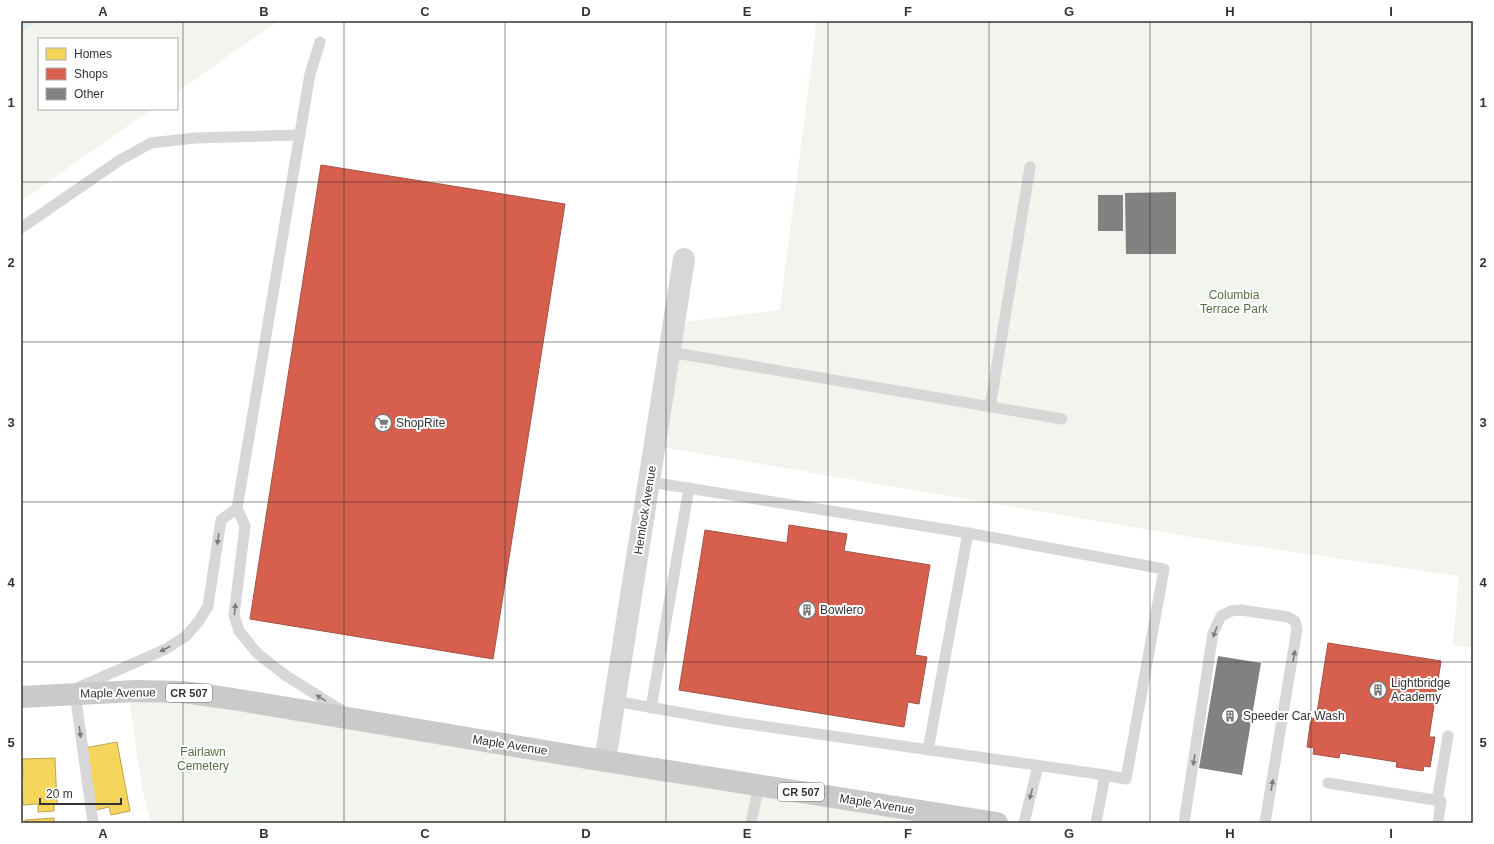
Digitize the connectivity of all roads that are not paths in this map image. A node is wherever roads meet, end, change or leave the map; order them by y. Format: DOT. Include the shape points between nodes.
graph roads {
  1 [pos="320,42"];
  2 [pos="300,135"];
  3 [pos="1030,167"];
  4 [pos="21,228"];
  5 [pos="684,259"];
  6 [pos="670,352"];
  7 [pos="990,407"];
  8 [pos="1062,419"];
  9 [pos="650,482"];
  10 [pos="689,488"];
  11 [pos="237,508"];
  12 [pos="968,533"];
  13 [pos="68,694"];
  14 [pos="21,697"];
  15 [pos="615,701"];
  16 [pos="651,708"];
  17 [pos="354,719"];
  18 [pos="1448,736"];
  19 [pos="928,750"];
  20 [pos="605,760"];
  21 [pos="1038,766"];
  22 [pos="1105,775"];
  23 [pos="1328,783"];
  24 [pos="759,785"];
  25 [pos="1436,801"];
  26 [pos="92,823"];
  27 [pos="751,823"];
  28 [pos="997,823"];
  29 [pos="1024,823"];
  30 [pos="1096,823"];
  31 [pos="1184,823"];
  32 [pos="1265,823"];
  33 [pos="1438,823"];
  1 -- 2 [label="lane" via="310,74"];
  2 -- 4 [label="lane" via="195,138 151,143 120,160"];
  2 -- 11 [label="lane"];
  3 -- 7 [label="lane"];
  5 -- 6 [label="street, Hemlock Avenue"];
  6 -- 7 [label="lane"];
  6 -- 9 [label="street, Hemlock Avenue"];
  7 -- 8 [label="lane"];
  9 -- 10 [label="lane"];
  9 -- 15 [label="street, Hemlock Avenue"];
  10 -- 12 [label="lane"];
  10 -- 16 [label="lane"];
  11 -- 13 [label="lane, one-way" via="221,520 208,606 186,636 166,649"];
  17 -- 11 [label="lane, one-way" via="285,675 257,653 239,631 234,615 245,526"];
  12 -- 19 [label="lane"];
  12 -- 22 [label="lane" via="1164,569 1126,779"];
  13 -- 14 [label="main road, Maple Avenue / CR 507"];
  13 -- 17 [label="main road, Maple Avenue / CR 507" via="183,692"];
  13 -- 26 [label="lane, one-way"];
  15 -- 16 [label="lane"];
  15 -- 20 [label="street, Hemlock Avenue"];
  16 -- 19 [label="lane" via="727,722"];
  17 -- 20 [label="main road, Maple Avenue / CR 507"];
  18 -- 25 [label="lane"];
  19 -- 21 [label="lane"];
  20 -- 24 [label="main road, Maple Avenue / CR 507"];
  21 -- 22 [label="lane"];
  21 -- 29 [label="lane, one-way"];
  22 -- 30 [label="lane"];
  23 -- 25 [label="lane"];
  24 -- 27 [label="lane"];
  24 -- 28 [label="main road, Maple Avenue / CR 507"];
  25 -- 33 [label="lane" via="1441,801"];
  32 -- 31 [label="lane, one-way" via="1298,629 1295,621 1288,617 1240,610 1221,616 1213,633"];
}
